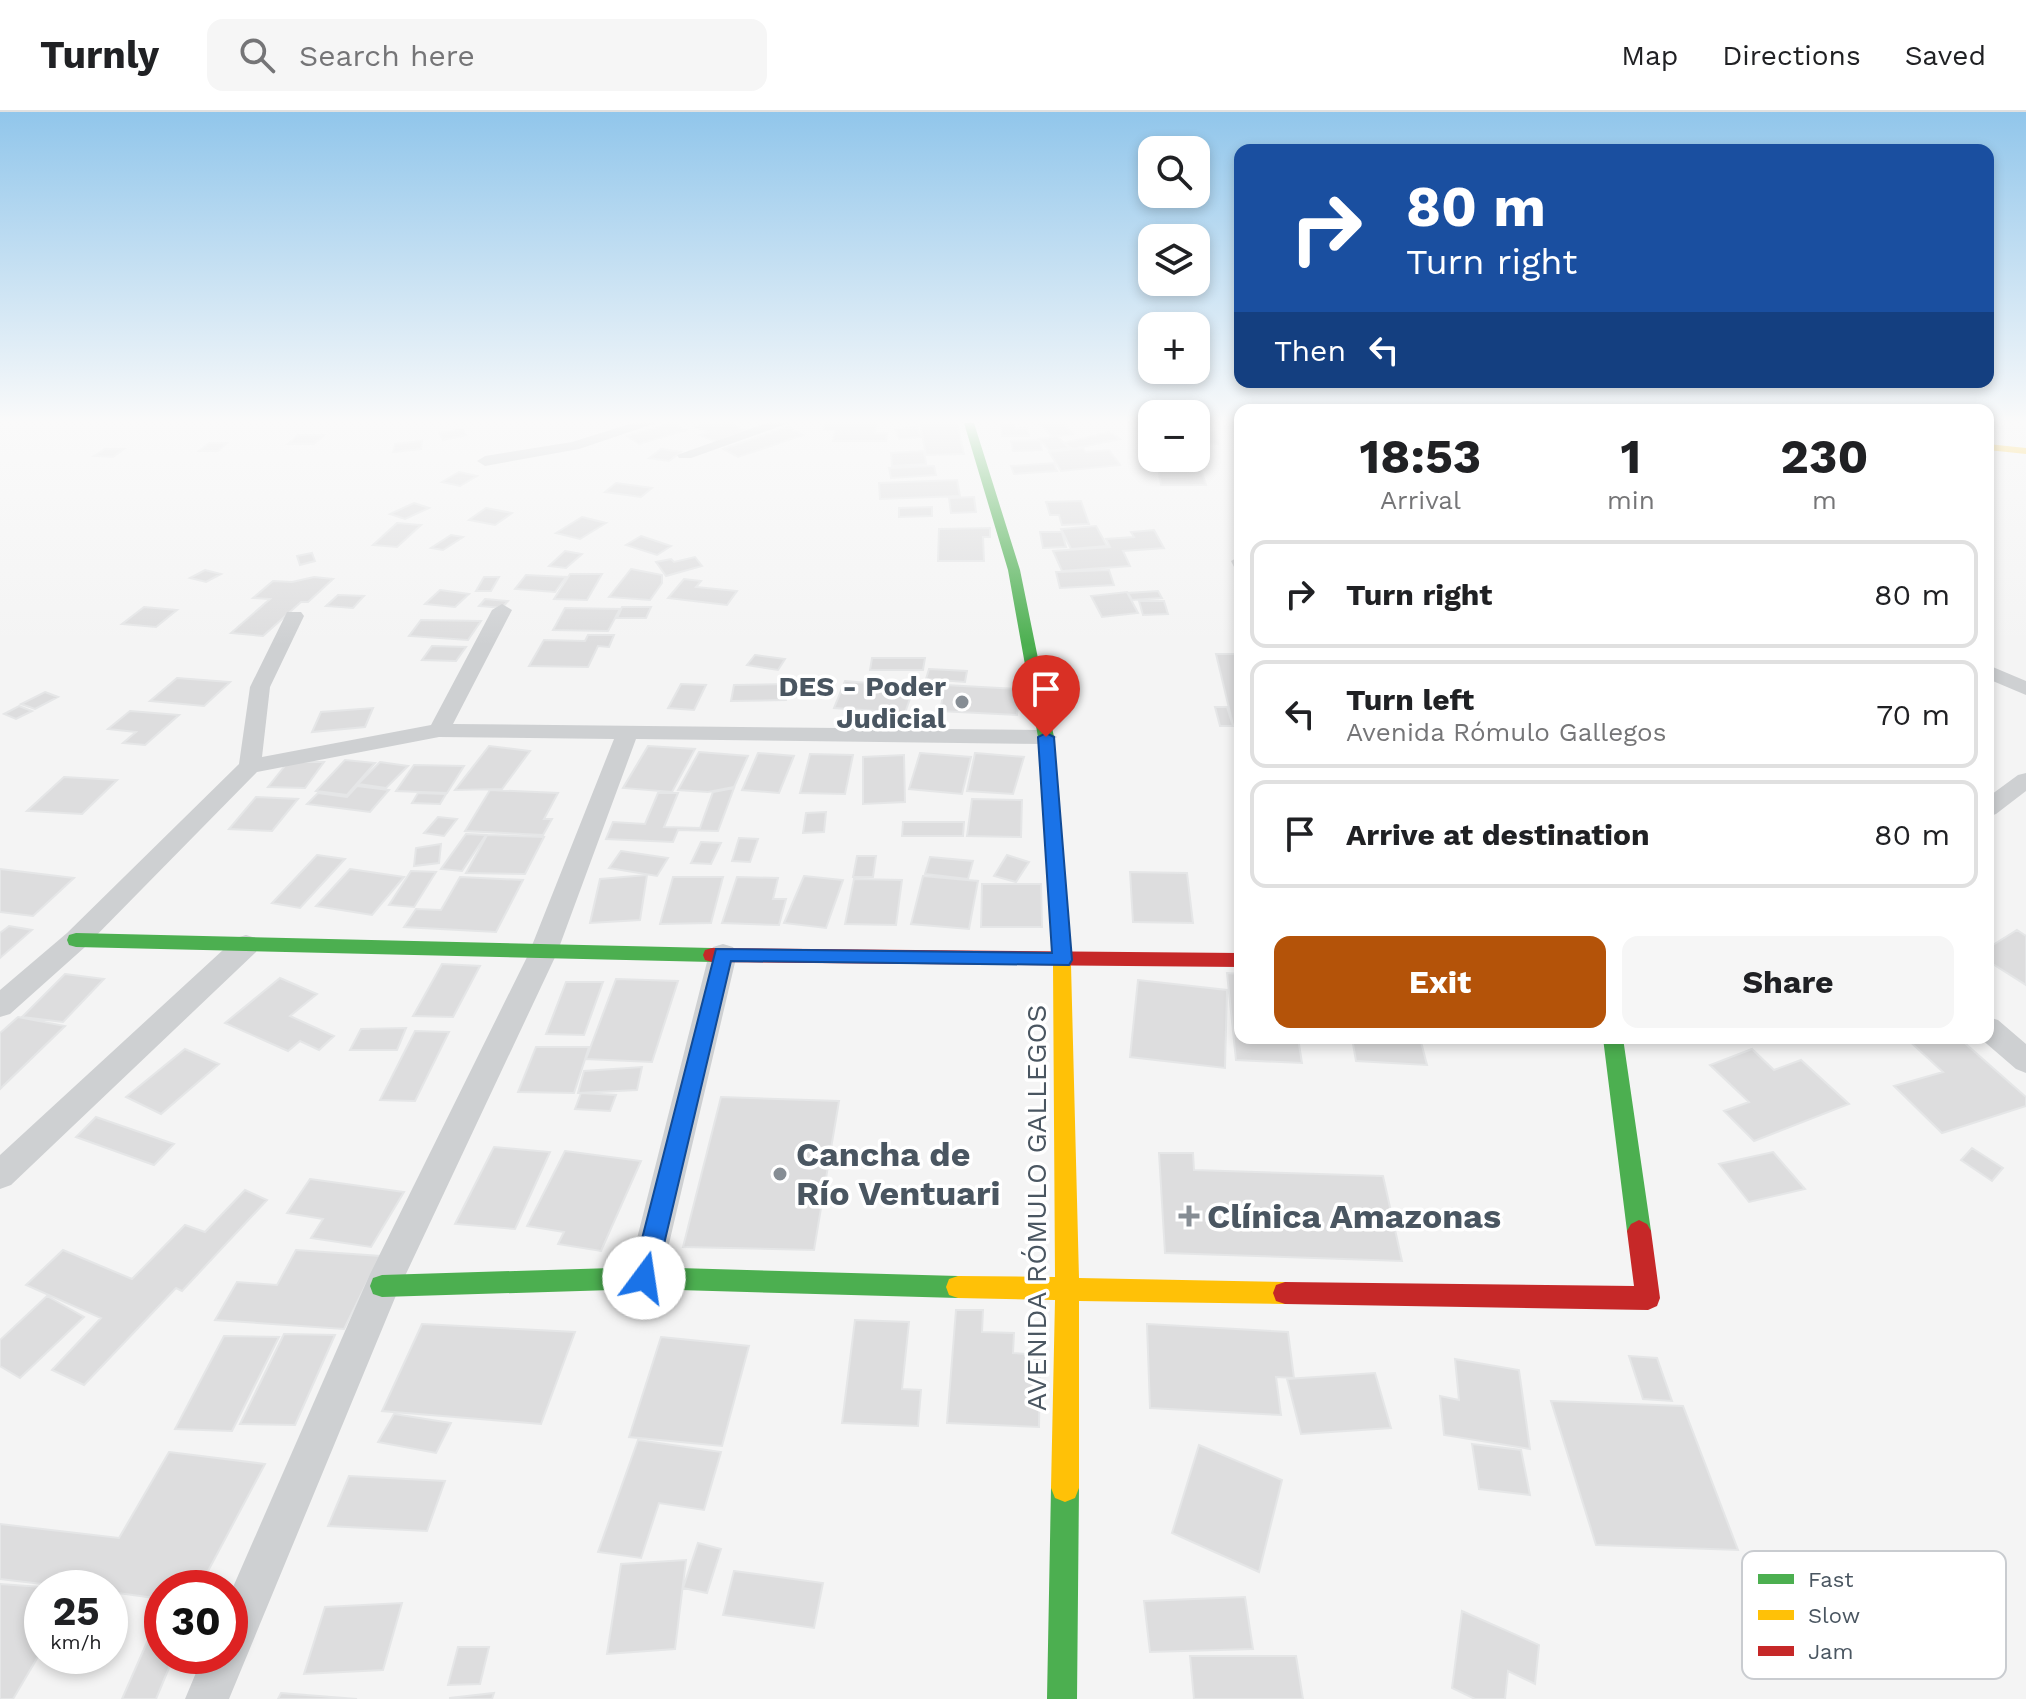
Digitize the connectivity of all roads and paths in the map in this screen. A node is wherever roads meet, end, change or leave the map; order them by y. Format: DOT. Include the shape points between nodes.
graph roads {
  1 [pos="994,497"];
  2 [pos="502,610"];
  3 [pos="294,616"];
  4 [pos="1994,674"];
  5 [pos="2026,689"];
  6 [pos="439,730"];
  7 [pos="628,732"];
  8 [pos="1046,737"];
  9 [pos="250,766"];
  10 [pos="2026,780"];
  11 [pos="1994,804"];
  12 [pos="76,940"];
  13 [pos="246,945"];
  14 [pos="543,953"];
  15 [pos="723,954"];
  16 [pos="1062,960"];
  17 [pos="1234,960"];
  18 [pos="0,1006"];
  19 [pos="1994,1033"];
  20 [pos="1614,1044"];
  21 [pos="2026,1061"];
  22 [pos="0,1175"];
  23 [pos="644,1278"];
  24 [pos="382,1286"];
  25 [pos="1067,1290"];
  26 [pos="248,1602"];
  27 [pos="217,1674"];
  28 [pos="207,1699"];
  29 [pos="1062,1699"];
  1 -- 8 [label="street, AVENIDA RÓMULO GALLEGOS" via="1014,570"];
  2 -- 6 [label="street"];
  3 -- 9 [label="street" via="260,687"];
  4 -- 5 [label="street"];
  6 -- 7 [label="street"];
  6 -- 9 [label="street"];
  7 -- 8 [label="street"];
  7 -- 14 [label="street"];
  8 -- 16 [label="street, AVENIDA RÓMULO GALLEGOS"];
  9 -- 12 [label="street"];
  10 -- 11 [label="street"];
  12 -- 13 [label="street"];
  12 -- 18 [label="street"];
  13 -- 14 [label="street"];
  13 -- 22 [label="street"];
  14 -- 15 [label="street"];
  14 -- 24 [label="street"];
  15 -- 16 [label="street"];
  15 -- 23 [label="street"];
  16 -- 17 [label="street"];
  16 -- 25 [label="street, AVENIDA RÓMULO GALLEGOS"];
  19 -- 21 [label="street"];
  20 -- 25 [label="street" via="1648,1298"];
  23 -- 24 [label="street"];
  23 -- 25 [label="street"];
  24 -- 26 [label="street"];
  25 -- 29 [label="street, AVENIDA RÓMULO GALLEGOS"];
  27 -- 28 [label="street"];
}
